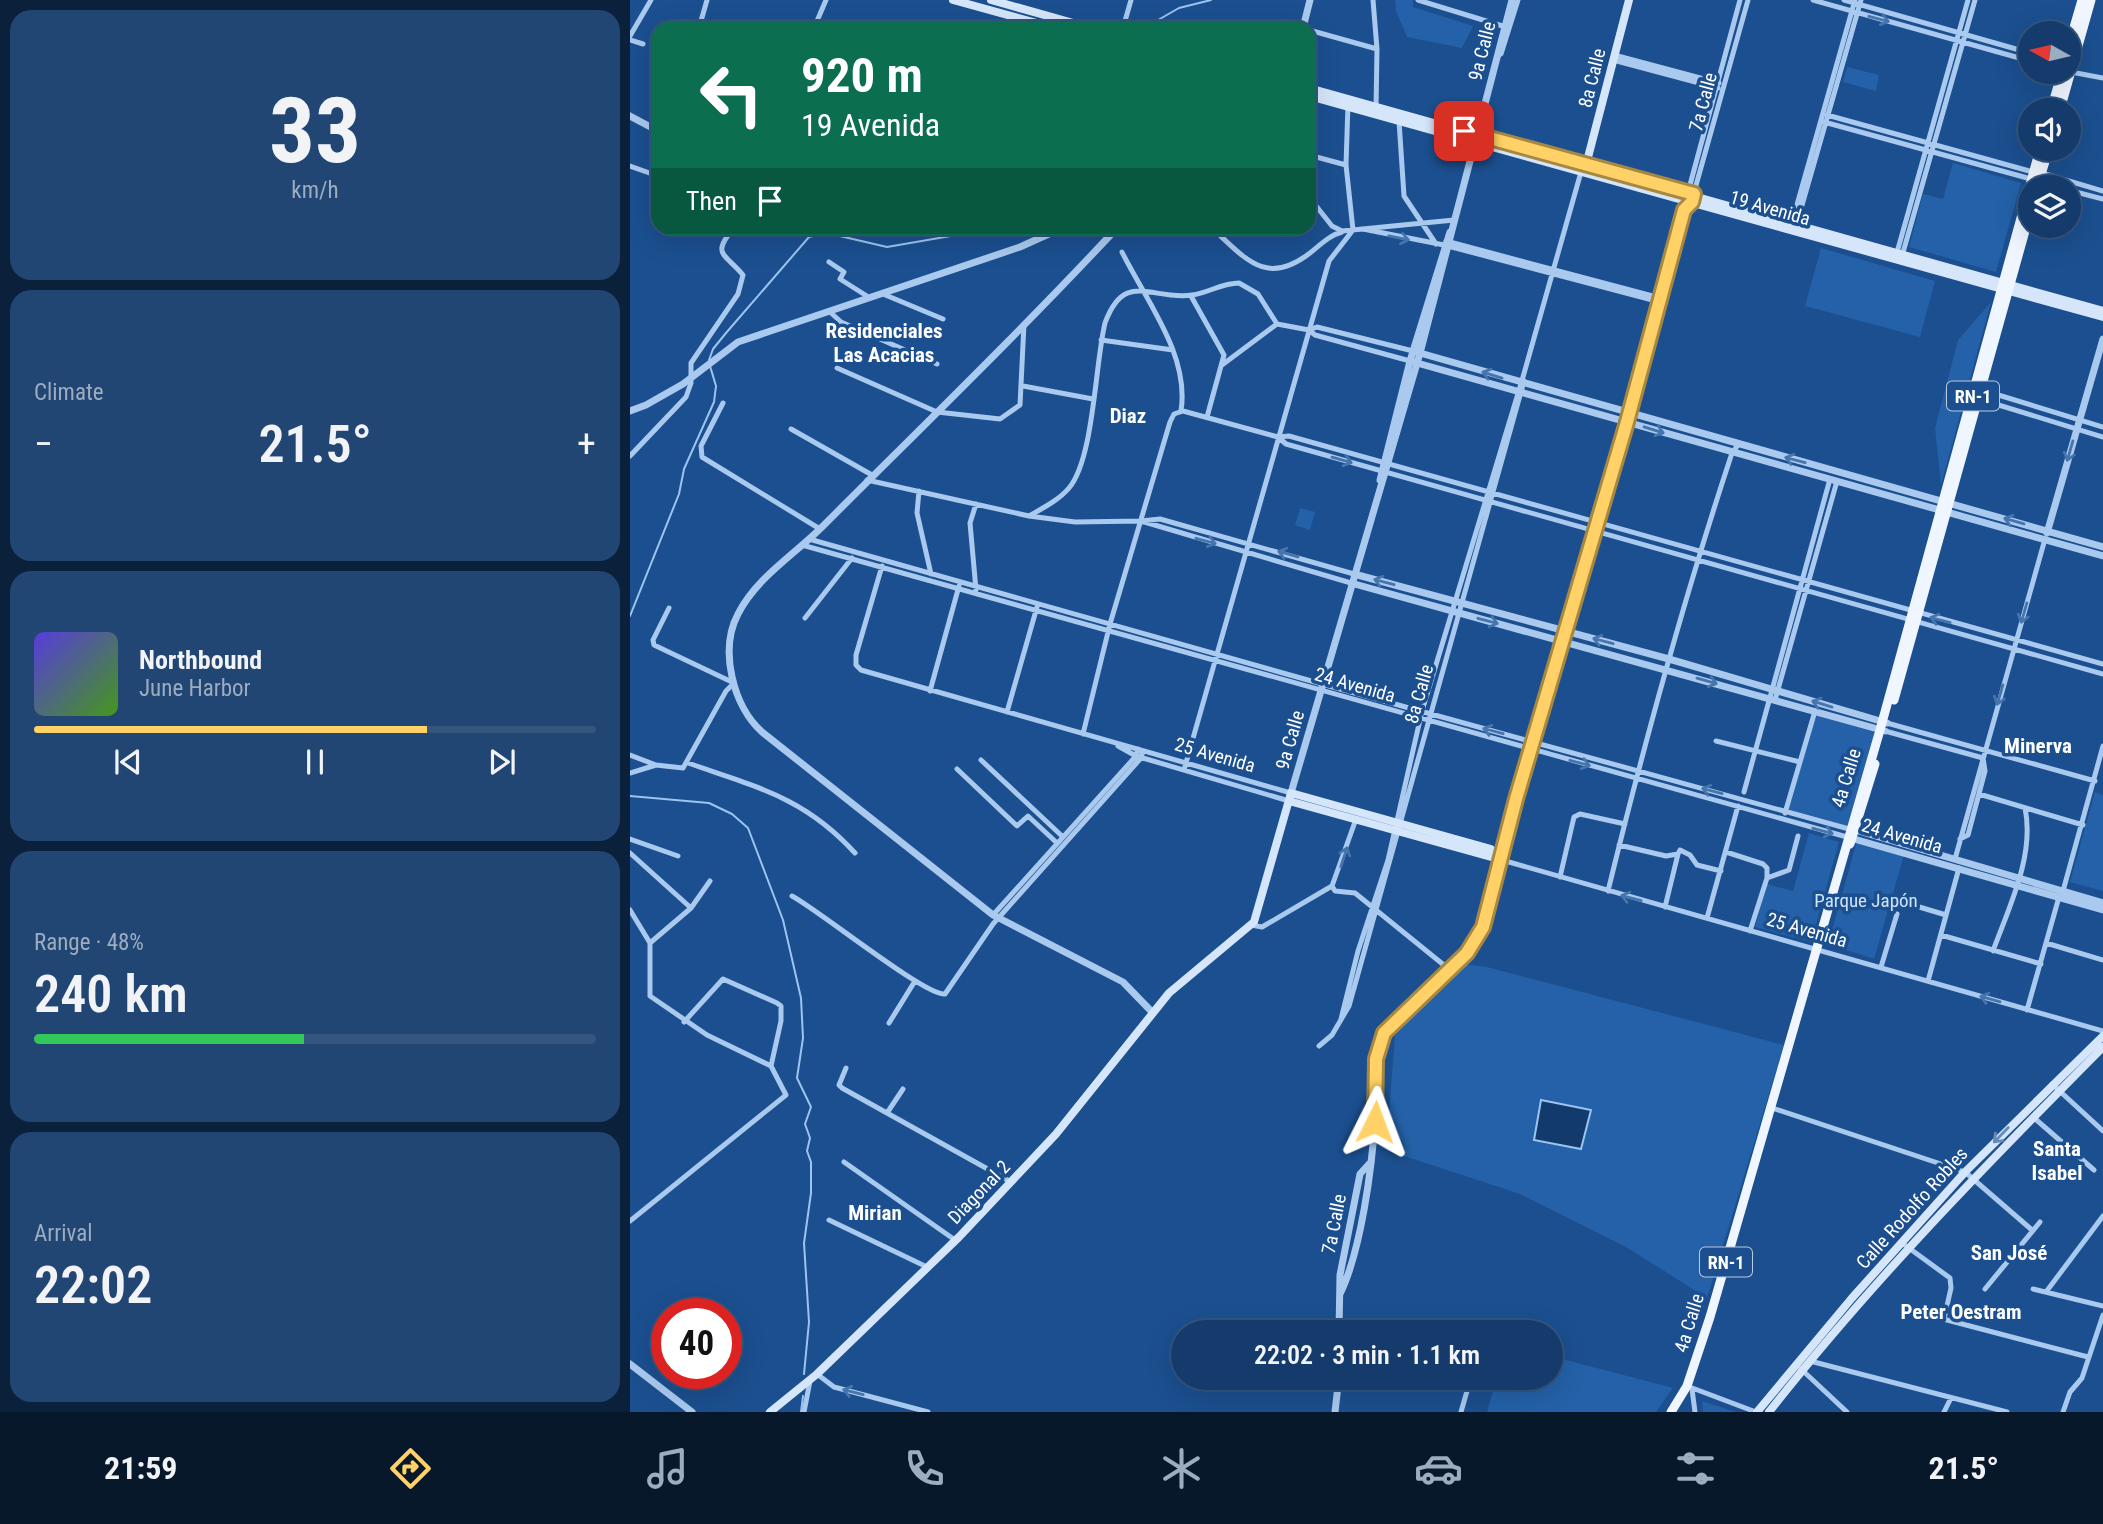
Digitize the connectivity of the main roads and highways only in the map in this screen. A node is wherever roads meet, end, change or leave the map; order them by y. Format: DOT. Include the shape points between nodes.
graph roads {
  1 [pos="953,0"];
  2 [pos="990,0"];
  3 [pos="1629,0"];
  4 [pos="2082,0"];
  5 [pos="2091,0"];
  6 [pos="1020,4"];
  7 [pos="1030,21"];
  8 [pos="1070,21"];
  9 [pos="2076,21"];
  10 [pos="2081,33"];
  11 [pos="1316,91"];
  12 [pos="1316,97"];
  13 [pos="1348,103"];
  14 [pos="1376,111"];
  15 [pos="1583,168"];
  16 [pos="1689,200"];
  17 [pos="2019,238"];
  18 [pos="2022,238"];
  19 [pos="2006,287"];
  20 [pos="2103,311"];
  21 [pos="2103,317"];
  22 [pos="1945,507"];
  23 [pos="1290,797"];
  24 [pos="1398,827"];
  25 [pos="1502,860"];
  26 [pos="1190,975"];
  27 [pos="2103,1034"];
  28 [pos="2103,1047"];
  29 [pos="2055,1087"];
  30 [pos="1905,1246"];
  31 [pos="1799,1367"];
  32 [pos="770,1412"];
  33 [pos="1672,1412"];
  34 [pos="1756,1412"];
  35 [pos="1769,1412"];
  1 -- 7 [label="main road"];
  2 -- 6 [label="main road"];
  3 -- 15 [label="main road, 8a Calle"];
  4 -- 9 [label="main road"];
  5 -- 10 [label="main road"];
  6 -- 8 [label="main road"];
  11 -- 13 [label="main road, 19 Avenida"];
  12 -- 13 [label="main road, 19 Avenida"];
  13 -- 14 [label="main road, 19 Avenida"];
  14 -- 15 [label="main road, 19 Avenida"];
  14 -- 15 [label="main road, 19 Avenida" via="1399,121"];
  15 -- 16 [label="main road, 19 Avenida"];
  16 -- 19 [label="main road, 19 Avenida"];
  16 -- 25 [label="main road, 7a Calle"];
  17 -- 19 [label="main road, 4a Calle / RN-1"];
  18 -- 19 [label="main road, 4a Calle / RN-1"];
  19 -- 20 [label="main road, 19 Avenida"];
  19 -- 21 [label="main road, 19 Avenida"];
  19 -- 22 [label="main road, 4a Calle / RN-1"];
  19 -- 22 [label="main road, 4a Calle / RN-1" via="1981,395"];
  22 -- 33 [label="main road, 4a Calle / RN-1" via="1689,1388"];
  23 -- 24 [label="main road, 25 Avenida"];
  23 -- 24 [label="main road, 25 Avenida" via="1356,819"];
  23 -- 26 [label="main road, 9a Calle" via="1251,925"];
  24 -- 25 [label="main road, 25 Avenida" via="1491,849"];
  26 -- 32 [label="main road, Diagonal 2" via="1152,1012 1076,1110 955,1240 814,1377"];
  27 -- 29 [label="main road, Calle Rodolfo Robles"];
  28 -- 29 [label="main road, Calle Rodolfo Robles"];
  29 -- 30 [label="main road, Calle Rodolfo Robles" via="2033,1117"];
  29 -- 30 [label="main road, Calle Rodolfo Robles, one-way" via="1965,1171"];
  30 -- 31 [label="main road, Calle Rodolfo Robles"];
  31 -- 34 [label="main road, Calle Rodolfo Robles"];
  31 -- 35 [label="main road, Calle Rodolfo Robles"];
}
